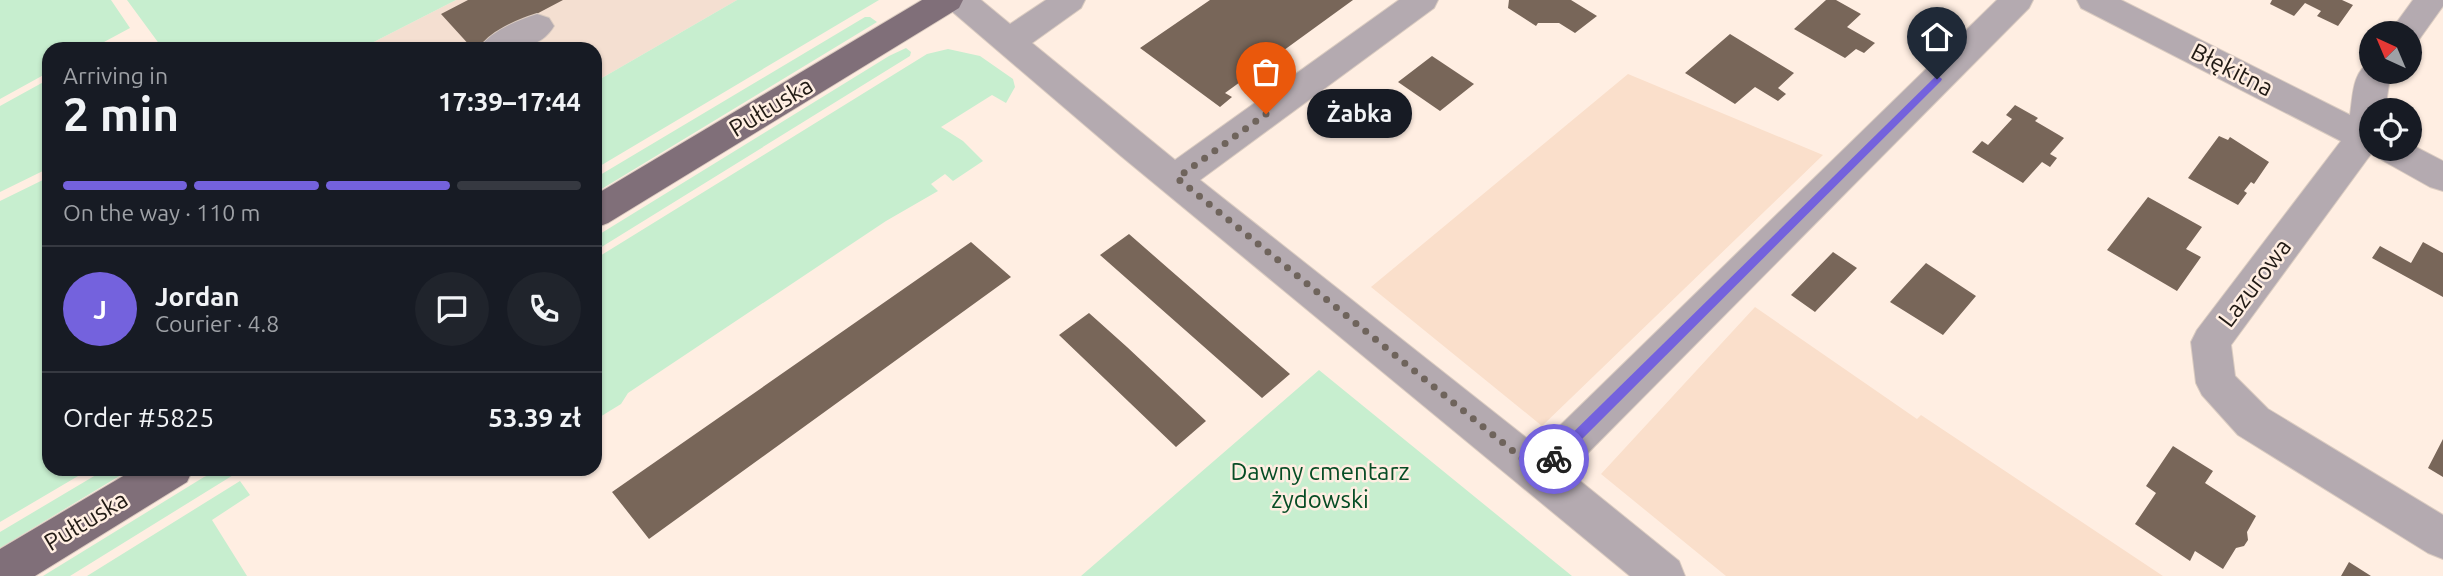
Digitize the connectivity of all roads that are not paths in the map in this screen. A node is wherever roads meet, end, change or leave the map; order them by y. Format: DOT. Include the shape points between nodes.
graph roads {
  1 [pos="947,0"];
  2 [pos="960,0"];
  3 [pos="1069,0"];
  4 [pos="1422,0"];
  5 [pos="2017,0"];
  6 [pos="2093,0"];
  7 [pos="2430,0"];
  8 [pos="2415,21"];
  9 [pos="537,26"];
  10 [pos="508,42"];
  11 [pos="1009,42"];
  12 [pos="2359,134"];
  13 [pos="2359,160"];
  14 [pos="2411,161"];
  15 [pos="2443,177"];
  16 [pos="1177,178"];
  17 [pos="602,209"];
  18 [pos="1540,473"];
  19 [pos="160,476"];
  20 [pos="2443,539"];
  21 [pos="0,573"];
  22 [pos="1664,576"];
  1 -- 17 [label="main road, Pułtuska"];
  2 -- 11 [label="street"];
  3 -- 11 [label="street"];
  4 -- 16 [label="street"];
  5 -- 18 [label="street"];
  6 -- 12 [label="street, Błękitna"];
  7 -- 8 [label="street"];
  9 -- 10 [label="street"];
  11 -- 16 [label="street"];
  13 -- 20 [label="street, Lazurowa" via="2211,342 2216,383 2253,422"];
  14 -- 15 [label="street, Błękitna"];
  16 -- 18 [label="street"];
  18 -- 22 [label="street"];
  19 -- 21 [label="main road, Pułtuska"];
}
